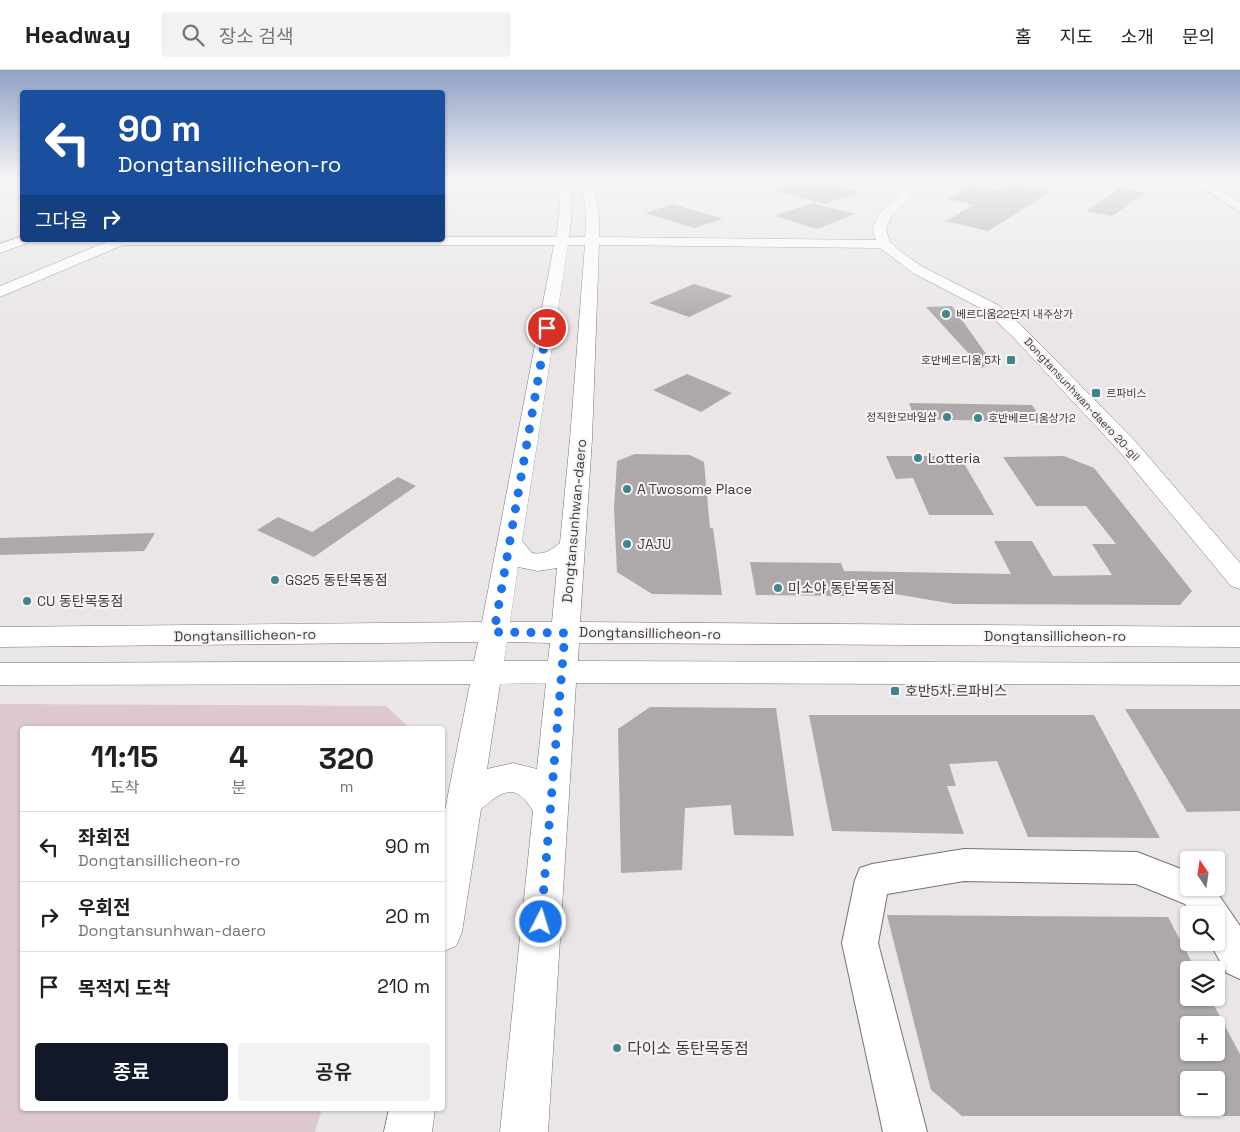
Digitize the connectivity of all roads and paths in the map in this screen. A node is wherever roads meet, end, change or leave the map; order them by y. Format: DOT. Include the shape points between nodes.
graph roads {
  1 [pos="564,229"];
  2 [pos="592,229"];
  3 [pos="880,229"];
  4 [pos="20,230"];
  5 [pos="0,237"];
  6 [pos="591,240"];
  7 [pos="20,241"];
  8 [pos="445,241"];
  9 [pos="562,241"];
  10 [pos="119,242"];
  11 [pos="884,244"];
  12 [pos="0,249"];
  13 [pos="0,292"];
  14 [pos="510,542"];
  15 [pos="572,546"];
  16 [pos="1240,580"];
  17 [pos="494,632"];
  18 [pos="565,633"];
  19 [pos="320,634"];
  20 [pos="721,634"];
  21 [pos="0,637"];
  22 [pos="1240,637"];
  23 [pos="487,672"];
  24 [pos="562,672"];
  25 [pos="725,672"];
  26 [pos="305,673"];
  27 [pos="0,674"];
  28 [pos="1240,674"];
  29 [pos="465,801"];
  30 [pos="551,808"];
  31 [pos="1206,906"];
  32 [pos="445,915"];
  33 [pos="1225,936"];
  34 [pos="1240,960"];
  35 [pos="412,1111"];
  36 [pos="408,1132"];
  37 [pos="524,1132"];
  38 [pos="905,1132"];
  1 -- 9 [label="main road"];
  2 -- 6 [label="main road, Dongtansunhwan-daero"];
  3 -- 11 [label="main road"];
  4 -- 5 [label="main road"];
  6 -- 9 [label="main road"];
  6 -- 11 [label="main road"];
  6 -- 15 [label="main road, Dongtansunhwan-daero"];
  7 -- 12 [label="main road"];
  8 -- 9 [label="main road"];
  9 -- 14 [label="main road"];
  10 -- 13 [label="main road"];
  11 -- 16 [label="main road, Dongtansunhwan-daero 20-gil" via="918,270 992,308 1020,334 1127,446"];
  14 -- 15 [label="main road" via="523,560 538,564 555,561"];
  14 -- 17 [label="main road"];
  15 -- 18 [label="main road, Dongtansunhwan-daero"];
  17 -- 18 [label="main road, Dongtansillicheon-ro"];
  17 -- 19 [label="main road, Dongtansillicheon-ro"];
  17 -- 23 [label="main road"];
  18 -- 20 [label="main road, Dongtansillicheon-ro"];
  18 -- 24 [label="main road, Dongtansunhwan-daero"];
  19 -- 21 [label="main road, Dongtansillicheon-ro"];
  19 -- 26 [label="main road" via="336,642 337,653"];
  20 -- 22 [label="main road, Dongtansillicheon-ro"];
  20 -- 25 [label="main road" via="697,642 694,655 706,666"];
  23 -- 24 [label="main road"];
  23 -- 26 [label="main road"];
  23 -- 29 [label="main road"];
  24 -- 25 [label="main road"];
  24 -- 30 [label="main road, Dongtansunhwan-daero"];
  25 -- 28 [label="main road"];
  26 -- 27 [label="main road"];
  29 -- 30 [label="main road" via="486,784 511,776 533,784"];
  29 -- 32 [label="main road"];
  30 -- 37 [label="main road, Dongtansunhwan-daero"];
  31 -- 38 [label="street" via="1197,892 1137,868 964,864 872,880 860,943"];
  33 -- 34 [label="street"];
  35 -- 36 [label="main road"];
}
